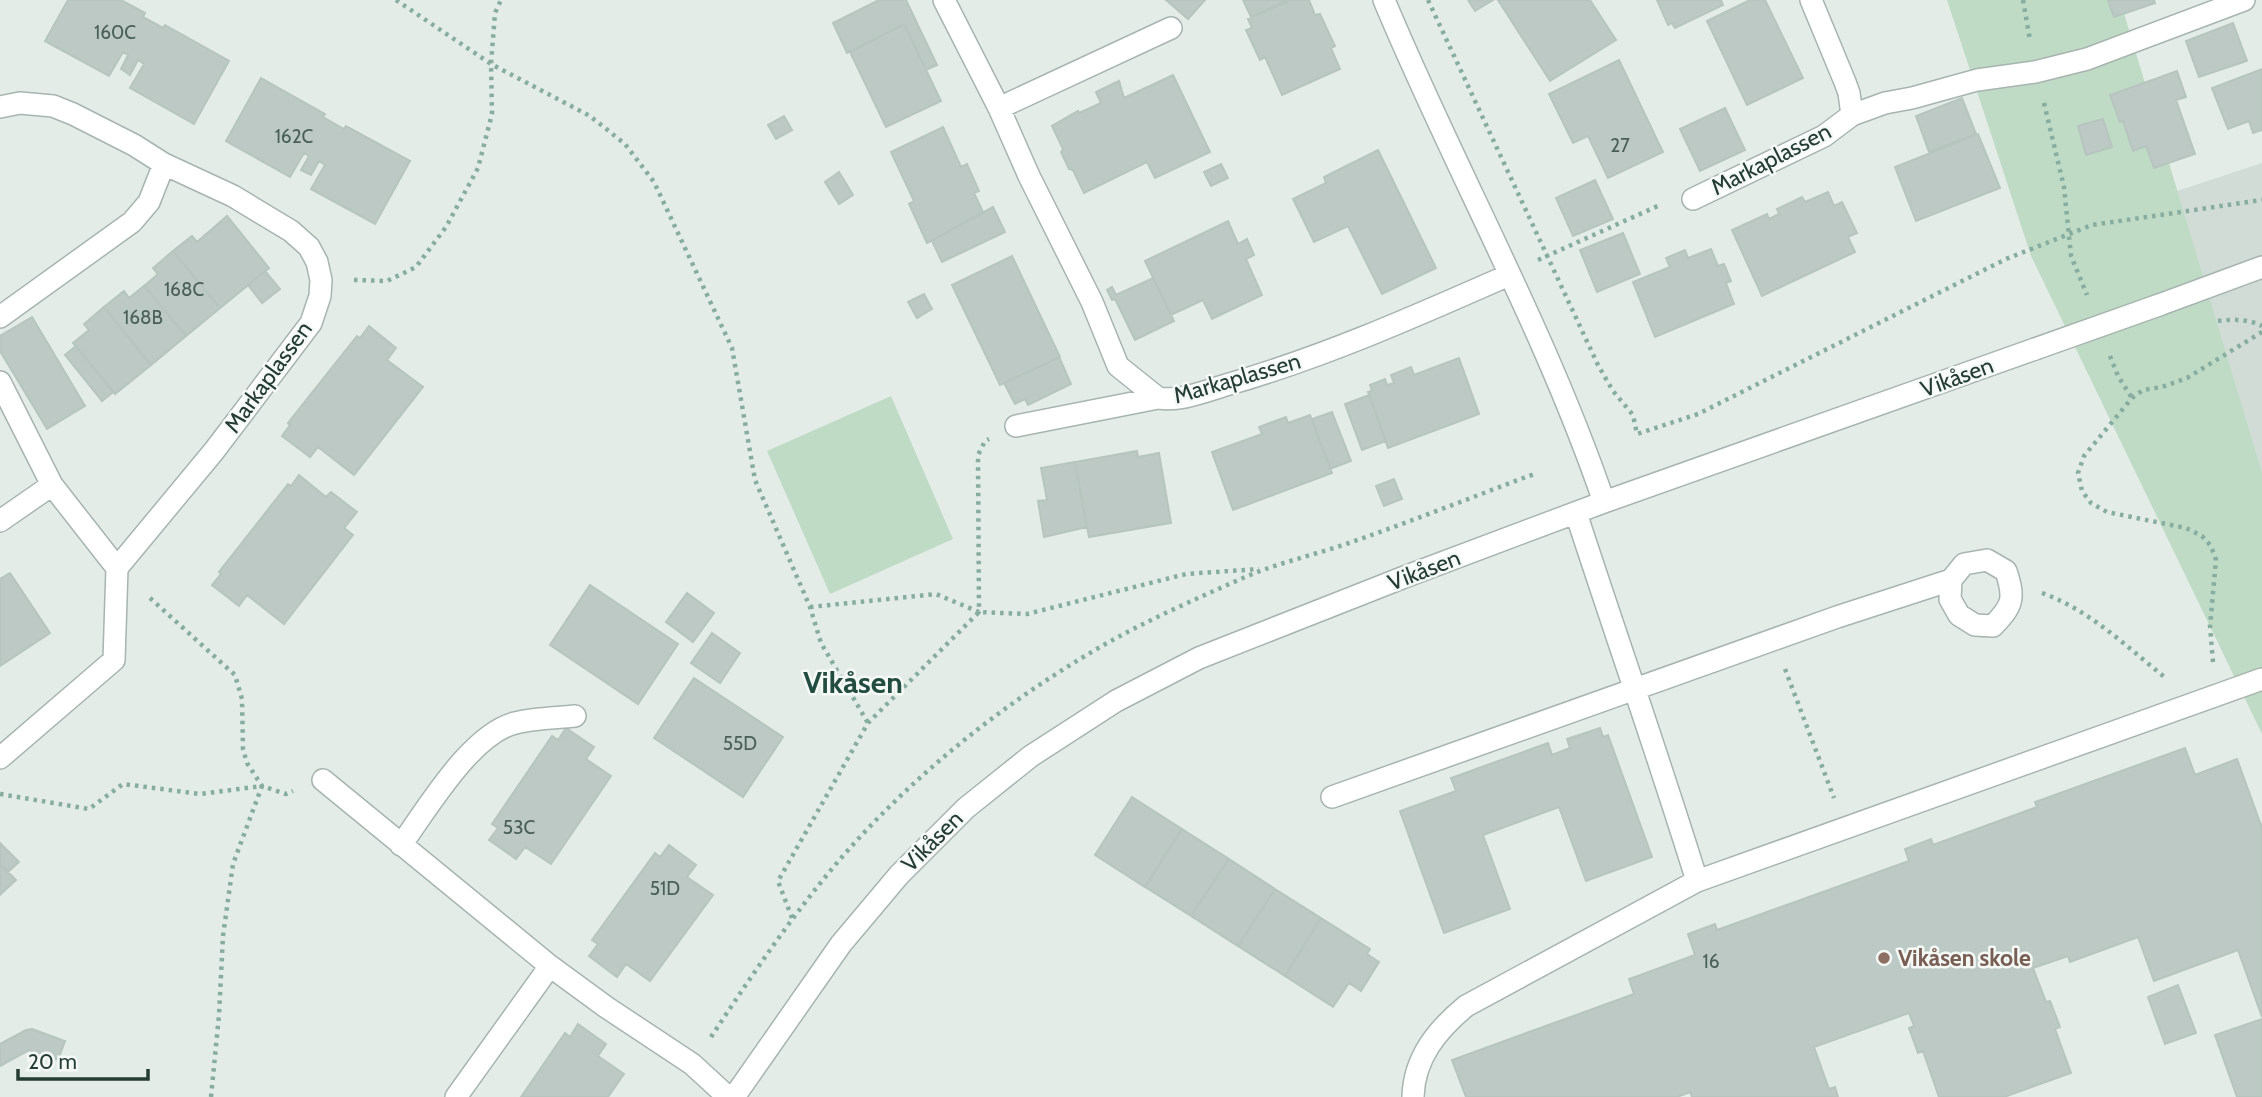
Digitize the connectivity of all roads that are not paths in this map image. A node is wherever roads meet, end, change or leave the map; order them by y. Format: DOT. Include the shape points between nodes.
graph roads {
  1 [pos="944,0"];
  2 [pos="1384,0"];
  3 [pos="1811,0"];
  4 [pos="2244,0"];
  5 [pos="1171,28"];
  6 [pos="0,107"];
  7 [pos="999,108"];
  8 [pos="1852,115"];
  9 [pos="164,164"];
  10 [pos="1693,199"];
  11 [pos="2262,267"];
  12 [pos="1508,275"];
  13 [pos="0,317"];
  14 [pos="0,382"];
  15 [pos="1158,398"];
  16 [pos="1016,426"];
  17 [pos="52,485"];
  18 [pos="1604,502"];
  19 [pos="1576,513"];
  20 [pos="0,521"];
  21 [pos="117,568"];
  22 [pos="1951,580"];
  23 [pos="2262,679"];
  24 [pos="1633,690"];
  25 [pos="575,716"];
  26 [pos="0,758"];
  27 [pos="324,780"];
  28 [pos="1332,797"];
  29 [pos="401,845"];
  30 [pos="1697,881"];
  31 [pos="550,966"];
  32 [pos="456,1097"];
  33 [pos="728,1097"];
  34 [pos="734,1097"];
  35 [pos="1413,1097"];
  1 -- 7 [label="street, Markaplassen"];
  2 -- 12 [label="street"];
  3 -- 8 [label="street, Markaplassen" via="1849,93"];
  4 -- 8 [label="street" via="2087,59 1977,80"];
  5 -- 7 [label="street"];
  6 -- 9 [label="street" via="20,103 53,106"];
  7 -- 15 [label="street, Markaplassen" via="1118,366"];
  8 -- 10 [label="street, Markaplassen" via="1824,136"];
  9 -- 13 [label="street" via="149,202 132,222"];
  9 -- 21 [label="street, Markaplassen" via="233,196 291,231 309,247 317,262 320,296 311,323 214,452"];
  11 -- 18 [label="street, Vikåsen, bridge"];
  12 -- 15 [label="street, Markaplassen" via="1393,327 1270,373 1201,392"];
  12 -- 18 [label="street" via="1561,387"];
  14 -- 17 [label="street"];
  15 -- 16 [label="street"];
  17 -- 20 [label="street"];
  17 -- 21 [label="street"];
  18 -- 19 [label="street, Vikåsen"];
  19 -- 24 [label="street"];
  19 -- 34 [label="street, Vikåsen" via="1199,658 1116,701 1031,756 966,808 899,875 841,944"];
  21 -- 26 [label="street" via="114,660"];
  22 -- 22 [label="street" via="1950,598 1959,615 1975,625 1993,626 2009,609 2012,588 2006,571 1987,560 1964,564"];
  22 -- 24 [label="street"];
  23 -- 30 [label="street"];
  24 -- 28 [label="street"];
  24 -- 30 [label="street"];
  25 -- 29 [label="street" via="514,723 492,734 467,755"];
  27 -- 29 [label="street"];
  29 -- 31 [label="street"];
  30 -- 35 [label="street" via="1466,1006 1432,1040 1421,1059"];
  31 -- 32 [label="street"];
  31 -- 33 [label="street" via="692,1064"];
}
